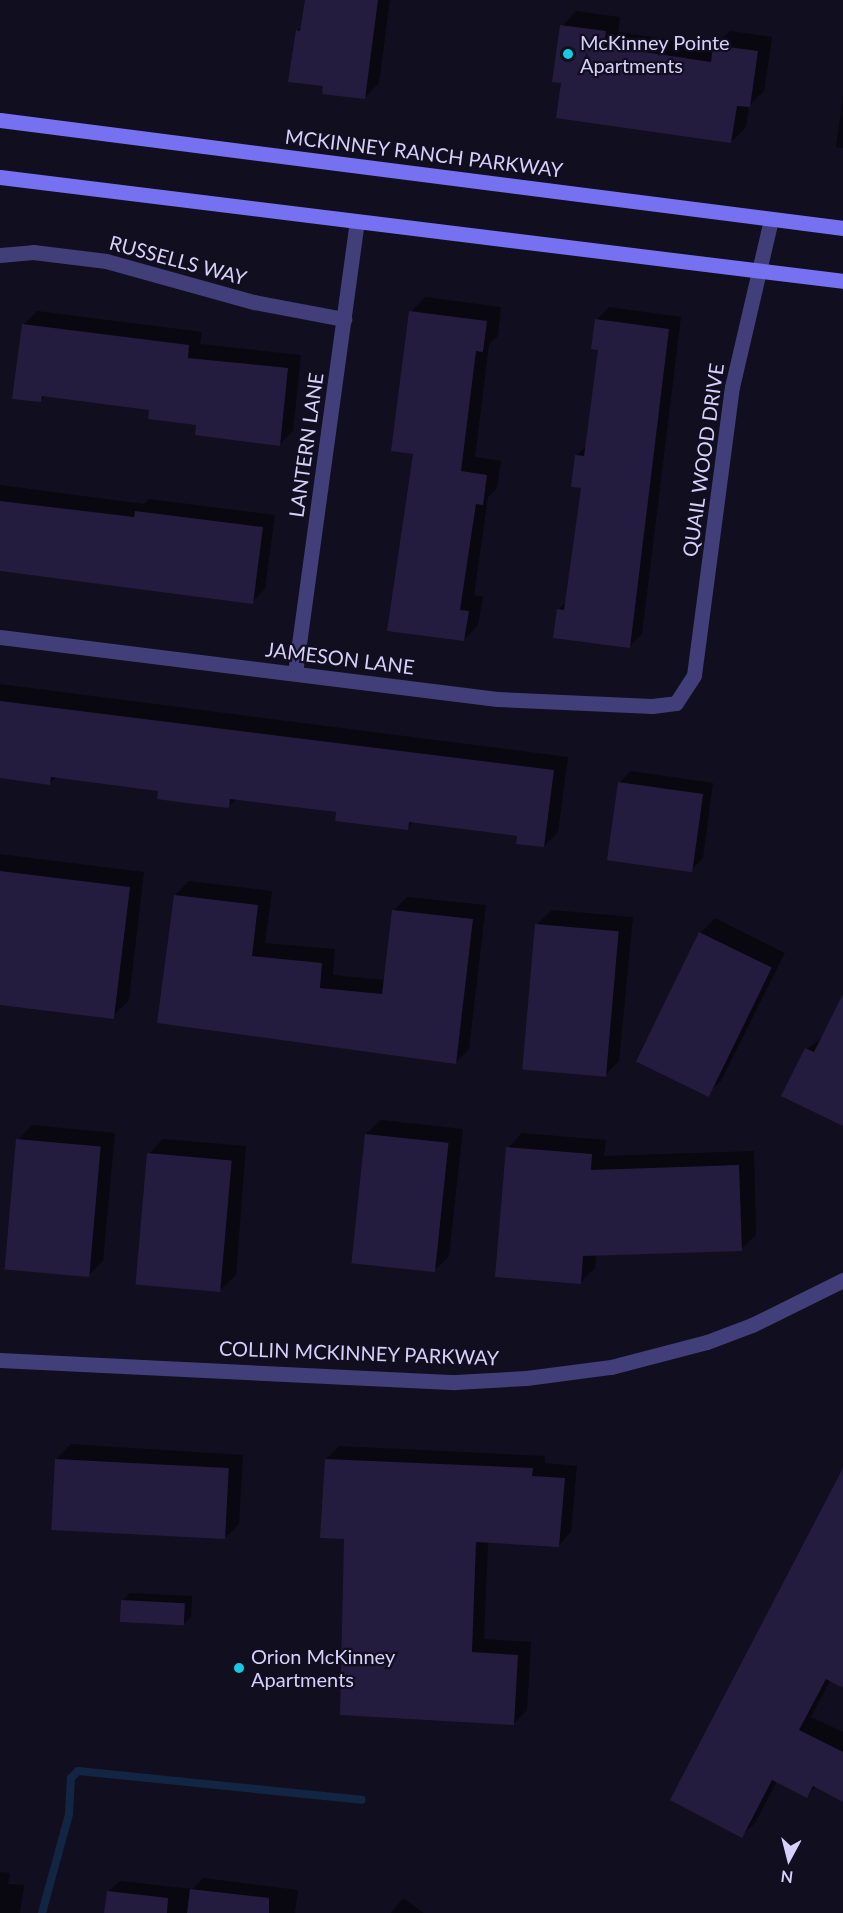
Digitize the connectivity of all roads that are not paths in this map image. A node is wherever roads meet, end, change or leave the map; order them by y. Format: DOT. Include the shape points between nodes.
graph roads {
  1 [pos="0,120"];
  2 [pos="0,177"];
  3 [pos="771,220"];
  4 [pos="357,222"];
  5 [pos="843,228"];
  6 [pos="0,255"];
  7 [pos="760,271"];
  8 [pos="843,281"];
  9 [pos="344,319"];
  10 [pos="0,636"];
  11 [pos="295,673"];
  12 [pos="675,703"];
  13 [pos="843,1280"];
  14 [pos="0,1360"];
  1 -- 3 [label="main road, MCKINNEY RANCH PARKWAY"];
  2 -- 4 [label="main road"];
  3 -- 5 [label="main road, MCKINNEY RANCH PARKWAY"];
  3 -- 7 [label="street, QUAIL WOOD DRIVE"];
  4 -- 7 [label="main road"];
  4 -- 9 [label="street, LANTERN LANE"];
  6 -- 9 [label="street, RUSSELLS WAY" via="33,252 106,261 254,302"];
  7 -- 8 [label="main road"];
  7 -- 12 [label="street, QUAIL WOOD DRIVE" via="726,422 697,664 690,687"];
  9 -- 11 [label="street, LANTERN LANE"];
  10 -- 11 [label="street, JAMESON LANE"];
  11 -- 12 [label="street, JAMESON LANE" via="519,701 652,706"];
  13 -- 14 [label="street, COLLIN MCKINNEY PARKWAY" via="752,1325 707,1342 611,1367 526,1378 455,1382"];
}
